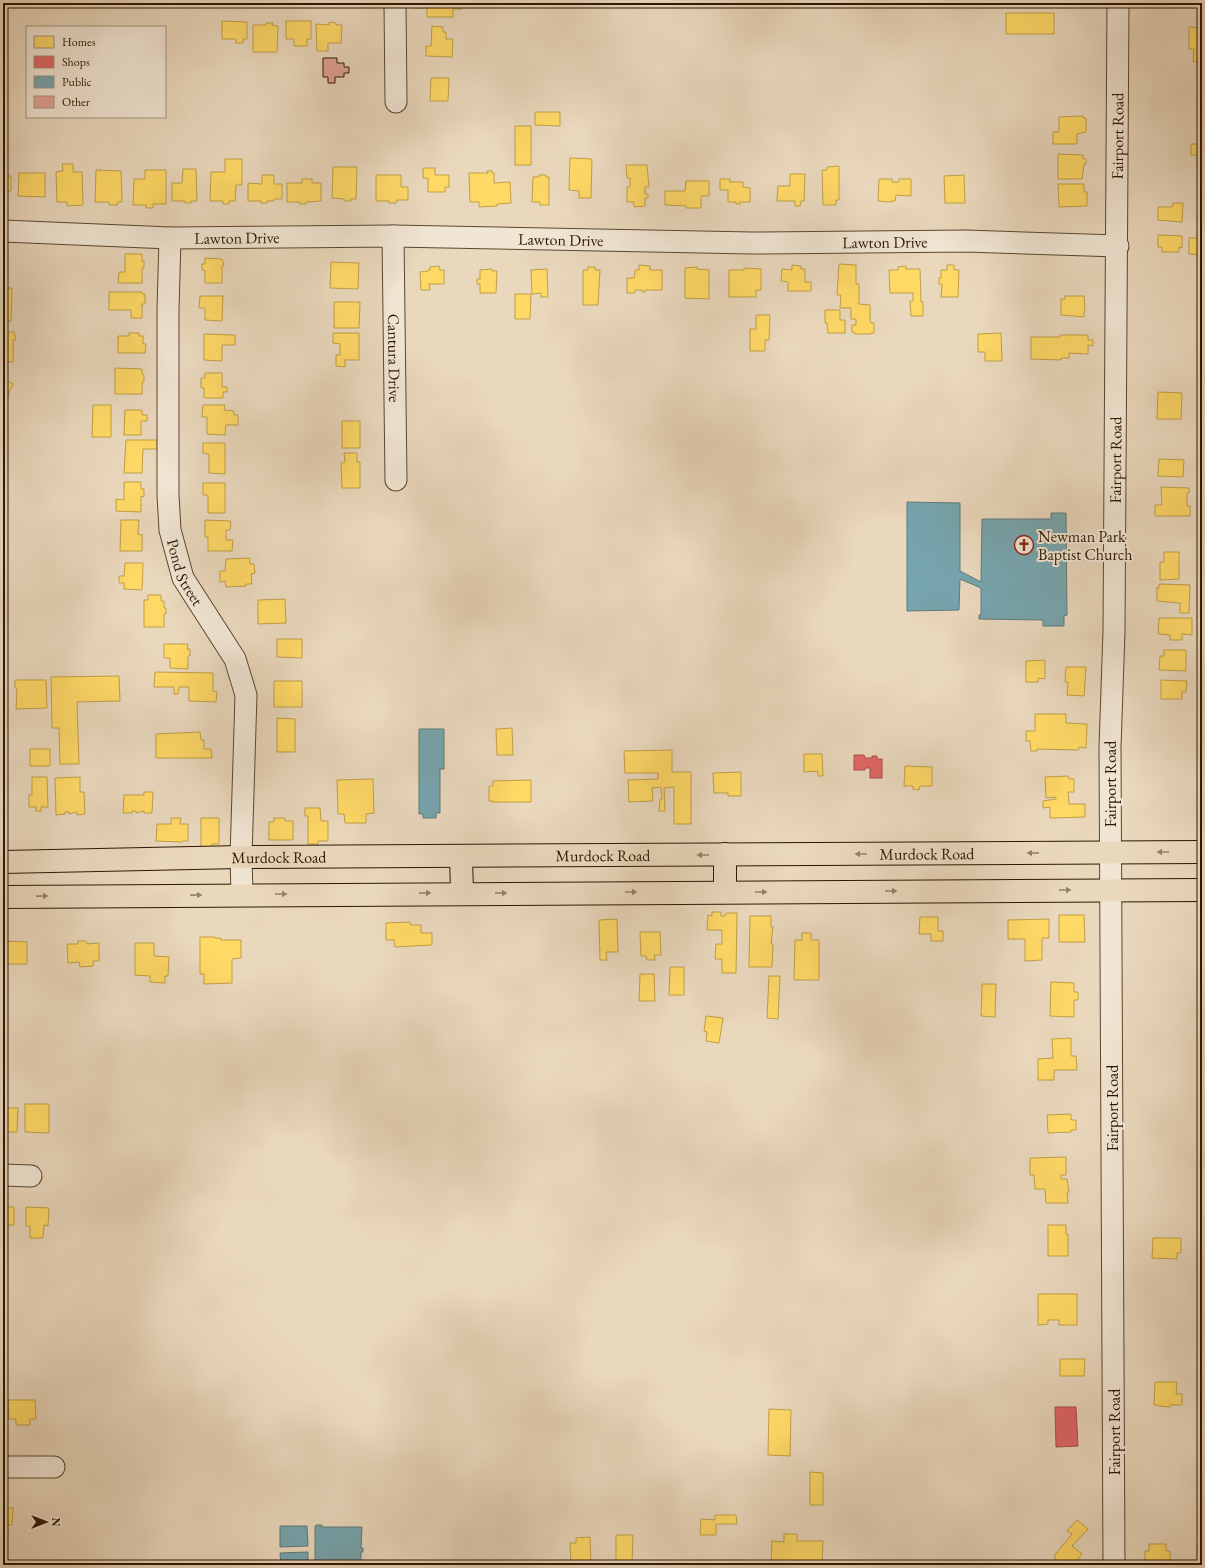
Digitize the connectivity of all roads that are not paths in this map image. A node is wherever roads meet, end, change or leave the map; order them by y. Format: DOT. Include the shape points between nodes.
graph roads {
  1 [pos="395,3"];
  2 [pos="1118,3"];
  3 [pos="396,102"];
  4 [pos="3,231"];
  5 [pos="392,236"];
  6 [pos="170,238"];
  7 [pos="1118,246"];
  8 [pos="396,480"];
  9 [pos="1110,852"];
  10 [pos="1202,852"];
  11 [pos="724,854"];
  12 [pos="461,856"];
  13 [pos="241,857"];
  14 [pos="3,862"];
  15 [pos="1111,890"];
  16 [pos="1202,890"];
  17 [pos="726,892"];
  18 [pos="462,893"];
  19 [pos="242,894"];
  20 [pos="3,897"];
  21 [pos="3,1175"];
  22 [pos="31,1176"];
  23 [pos="3,1467"];
  24 [pos="54,1467"];
  25 [pos="1114,1565"];
  1 -- 3 [label="street"];
  2 -- 7 [label="street, Fairport Road"];
  4 -- 6 [label="street, Lawton Drive"];
  5 -- 6 [label="street, Lawton Drive"];
  5 -- 7 [label="street, Lawton Drive" via="752,243 966,241"];
  5 -- 8 [label="street, Cantura Drive"];
  6 -- 13 [label="street, Pond Street" via="170,530 183,578 235,659 246,695"];
  7 -- 9 [label="street, Fairport Road"];
  10 -- 9 [label="main road, Murdock Road, one-way"];
  9 -- 11 [label="main road, Murdock Road, one-way"];
  9 -- 15 [label="street, Fairport Road"];
  11 -- 12 [label="main road, Murdock Road, one-way"];
  11 -- 17 [label="main road"];
  12 -- 13 [label="main road, Murdock Road"];
  12 -- 18 [label="main road"];
  13 -- 14 [label="main road, Murdock Road"];
  13 -- 19 [label="street, Pond Street"];
  15 -- 16 [label="main road"];
  17 -- 15 [label="main road, one-way"];
  15 -- 25 [label="street, Fairport Road"];
  18 -- 17 [label="main road, one-way"];
  19 -- 18 [label="main road, one-way"];
  20 -- 19 [label="main road, one-way"];
  21 -- 22 [label="street"];
  23 -- 24 [label="street"];
}
